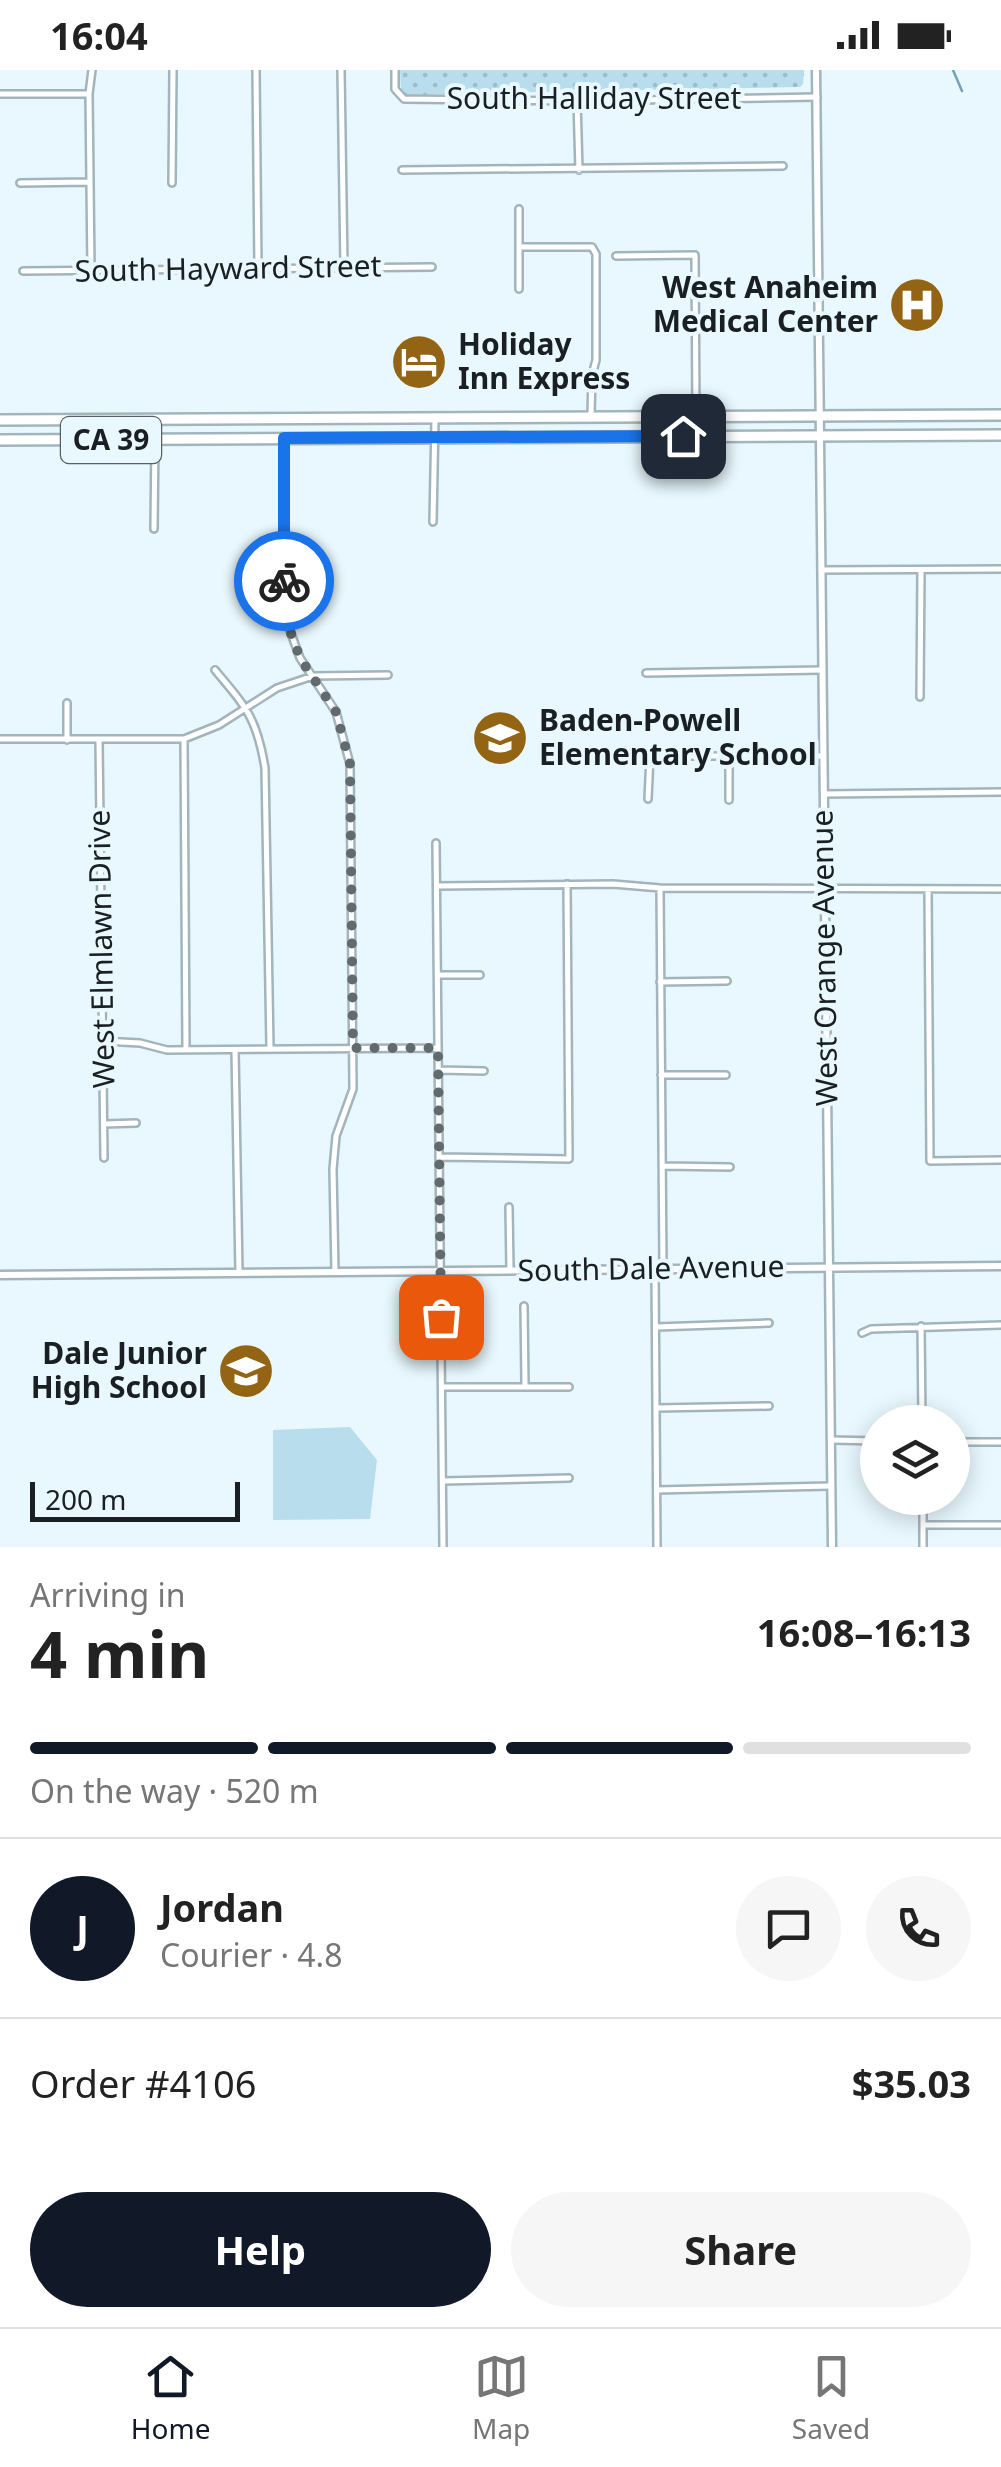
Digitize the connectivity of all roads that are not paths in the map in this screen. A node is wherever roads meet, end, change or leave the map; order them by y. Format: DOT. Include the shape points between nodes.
graph roads {
  1 [pos="92,70"];
  2 [pos="173,70"];
  3 [pos="256,70"];
  4 [pos="342,70"];
  5 [pos="394,70"];
  6 [pos="816,70"];
  7 [pos="0,94"];
  8 [pos="88,94"];
  9 [pos="817,98"];
  10 [pos="578,101"];
  11 [pos="782,166"];
  12 [pos="402,170"];
  13 [pos="578,170"];
  14 [pos="88,182"];
  15 [pos="20,183"];
  16 [pos="172,183"];
  17 [pos="519,209"];
  18 [pos="519,246"];
  19 [pos="616,256"];
  20 [pos="344,267"];
  21 [pos="432,267"];
  22 [pos="258,268"];
  23 [pos="91,270"];
  24 [pos="23,271"];
  25 [pos="519,289"];
  26 [pos="1001,415"];
  27 [pos="696,417"];
  28 [pos="820,417"];
  29 [pos="591,418"];
  30 [pos="0,420"];
  31 [pos="434,420"];
  32 [pos="820,435"];
  33 [pos="1001,435"];
  34 [pos="435,436"];
  35 [pos="284,438"];
  36 [pos="0,440"];
  37 [pos="155,440"];
  38 [pos="433,522"];
  39 [pos="154,529"];
  40 [pos="921,569"];
  41 [pos="1001,569"];
  42 [pos="821,570"];
  43 [pos="215,670"];
  44 [pos="822,670"];
  45 [pos="646,673"];
  46 [pos="388,675"];
  47 [pos="312,676"];
  48 [pos="920,697"];
  49 [pos="67,703"];
  50 [pos="247,708"];
  51 [pos="184,739"];
  52 [pos="0,740"];
  53 [pos="67,740"];
  54 [pos="99,740"];
  55 [pos="729,756"];
  56 [pos="823,756"];
  57 [pos="1001,792"];
  58 [pos="824,794"];
  59 [pos="648,799"];
  60 [pos="729,800"];
  61 [pos="436,843"];
  62 [pos="567,884"];
  63 [pos="437,886"];
  64 [pos="660,888"];
  65 [pos="825,888"];
  66 [pos="1001,889"];
  67 [pos="928,890"];
  68 [pos="438,975"];
  69 [pos="480,976"];
  70 [pos="728,981"];
  71 [pos="660,982"];
  72 [pos="103,1041"];
  73 [pos="270,1047"];
  74 [pos="353,1048"];
  75 [pos="438,1048"];
  76 [pos="186,1050"];
  77 [pos="235,1050"];
  78 [pos="439,1070"];
  79 [pos="484,1071"];
  80 [pos="661,1074"];
  81 [pos="726,1074"];
  82 [pos="104,1124"];
  83 [pos="136,1124"];
  84 [pos="104,1158"];
  85 [pos="440,1158"];
  86 [pos="1001,1160"];
  87 [pos="662,1166"];
  88 [pos="730,1167"];
  89 [pos="509,1207"];
  90 [pos="1001,1266"];
  91 [pos="829,1267"];
  92 [pos="659,1268"];
  93 [pos="441,1270"];
  94 [pos="510,1270"];
  95 [pos="239,1272"];
  96 [pos="336,1272"];
  97 [pos="0,1274"];
  98 [pos="524,1306"];
  99 [pos="769,1323"];
  100 [pos="921,1326"];
  101 [pos="1001,1326"];
  102 [pos="656,1327"];
  103 [pos="862,1333"];
  104 [pos="525,1385"];
  105 [pos="569,1386"];
  106 [pos="442,1387"];
  107 [pos="922,1405"];
  108 [pos="769,1406"];
  109 [pos="656,1408"];
  110 [pos="831,1440"];
  111 [pos="860,1441"];
  112 [pos="970,1442"];
  113 [pos="1001,1442"];
  114 [pos="569,1478"];
  115 [pos="442,1481"];
  116 [pos="831,1486"];
  117 [pos="657,1490"];
  118 [pos="923,1515"];
  119 [pos="923,1525"];
  120 [pos="1001,1525"];
  121 [pos="443,1547"];
  122 [pos="657,1547"];
  123 [pos="832,1547"];
  124 [pos="923,1547"];
  1 -- 8 [label="street"];
  2 -- 16 [label="street"];
  3 -- 22 [label="street"];
  4 -- 20 [label="street"];
  5 -- 10 [label="street, South Halliday Street" via="395,90 404,98"];
  6 -- 9 [label="street, West Orange Avenue"];
  7 -- 8 [label="street"];
  8 -- 14 [label="street"];
  9 -- 10 [label="street, South Halliday Street"];
  9 -- 28 [label="street, West Orange Avenue"];
  10 -- 13 [label="street"];
  11 -- 13 [label="street"];
  12 -- 13 [label="street"];
  14 -- 15 [label="street"];
  14 -- 23 [label="street"];
  17 -- 18 [label="street"];
  18 -- 25 [label="street"];
  18 -- 29 [label="street" via="592,247 596,254"];
  19 -- 27 [label="street" via="696,255"];
  20 -- 21 [label="street, South Hayward Street"];
  20 -- 22 [label="street, South Hayward Street"];
  22 -- 23 [label="street, South Hayward Street"];
  23 -- 24 [label="street, South Hayward Street"];
  26 -- 28 [label="main road, CA 39"];
  27 -- 28 [label="main road, CA 39"];
  27 -- 29 [label="main road, CA 39"];
  28 -- 32 [label="street, West Orange Avenue"];
  29 -- 31 [label="main road, CA 39"];
  30 -- 31 [label="main road, CA 39"];
  31 -- 34 [label="street"];
  32 -- 33 [label="main road, CA 39"];
  32 -- 34 [label="main road, CA 39"];
  32 -- 42 [label="street, West Orange Avenue"];
  34 -- 35 [label="main road, CA 39"];
  34 -- 38 [label="street"];
  35 -- 37 [label="main road, CA 39"];
  35 -- 47 [label="street" via="285,617"];
  36 -- 37 [label="main road, CA 39"];
  37 -- 39 [label="street"];
  40 -- 41 [label="street"];
  40 -- 42 [label="street"];
  40 -- 48 [label="street"];
  42 -- 44 [label="street, West Orange Avenue"];
  43 -- 50 [label="street"];
  44 -- 45 [label="street"];
  44 -- 56 [label="street, West Orange Avenue"];
  46 -- 47 [label="street"];
  47 -- 50 [label="street" via="276,688"];
  47 -- 74 [label="street" via="336,712 350,764"];
  49 -- 53 [label="street"];
  50 -- 51 [label="street"];
  50 -- 73 [label="street" via="260,732 266,768"];
  51 -- 54 [label="street"];
  51 -- 76 [label="street"];
  52 -- 53 [label="street"];
  53 -- 54 [label="street"];
  54 -- 72 [label="street, West Elmlawn Drive"];
  55 -- 56 [label="street"];
  55 -- 59 [label="street" via="650,756"];
  55 -- 60 [label="street"];
  56 -- 58 [label="street, West Orange Avenue"];
  57 -- 58 [label="street"];
  58 -- 65 [label="street, West Orange Avenue"];
  61 -- 63 [label="street"];
  62 -- 63 [label="street"];
  62 -- 64 [label="street"];
  62 -- 85 [label="street" via="569,1159"];
  63 -- 68 [label="street"];
  64 -- 65 [label="street"];
  64 -- 71 [label="street"];
  65 -- 67 [label="street"];
  65 -- 91 [label="street, West Orange Avenue"];
  66 -- 67 [label="street"];
  67 -- 86 [label="street" via="930,1161"];
  68 -- 69 [label="street"];
  68 -- 75 [label="street"];
  70 -- 71 [label="street"];
  71 -- 80 [label="street"];
  72 -- 76 [label="street"];
  72 -- 82 [label="street, West Elmlawn Drive"];
  73 -- 74 [label="street"];
  73 -- 77 [label="street"];
  74 -- 75 [label="street"];
  74 -- 96 [label="street" via="353,1088 332,1169"];
  75 -- 78 [label="street"];
  76 -- 77 [label="street"];
  77 -- 95 [label="street"];
  78 -- 79 [label="street"];
  78 -- 85 [label="street"];
  80 -- 81 [label="street"];
  80 -- 87 [label="street"];
  82 -- 83 [label="street"];
  82 -- 84 [label="street, West Elmlawn Drive"];
  85 -- 93 [label="street"];
  87 -- 88 [label="street"];
  87 -- 92 [label="street"];
  89 -- 94 [label="street"];
  90 -- 91 [label="street, South Dale Avenue"];
  91 -- 92 [label="street, South Dale Avenue"];
  91 -- 110 [label="street, West Orange Avenue"];
  92 -- 94 [label="street, South Dale Avenue"];
  92 -- 102 [label="street"];
  93 -- 94 [label="street, South Dale Avenue"];
  93 -- 96 [label="street, South Dale Avenue"];
  93 -- 106 [label="street"];
  95 -- 96 [label="street, South Dale Avenue"];
  95 -- 97 [label="street, South Dale Avenue"];
  98 -- 104 [label="street"];
  99 -- 102 [label="street"];
  100 -- 101 [label="street"];
  100 -- 103 [label="street"];
  100 -- 107 [label="street"];
  102 -- 109 [label="street"];
  104 -- 105 [label="street"];
  104 -- 106 [label="street"];
  106 -- 115 [label="street"];
  108 -- 109 [label="street"];
  109 -- 117 [label="street"];
  110 -- 111 [label="street"];
  110 -- 116 [label="street, West Orange Avenue"];
  112 -- 113 [label="street"];
  114 -- 115 [label="street"];
  115 -- 121 [label="street"];
  116 -- 117 [label="street"];
  116 -- 123 [label="street, West Orange Avenue"];
  117 -- 122 [label="street"];
  118 -- 119 [label="street"];
  119 -- 120 [label="street"];
  119 -- 124 [label="street"];
}
